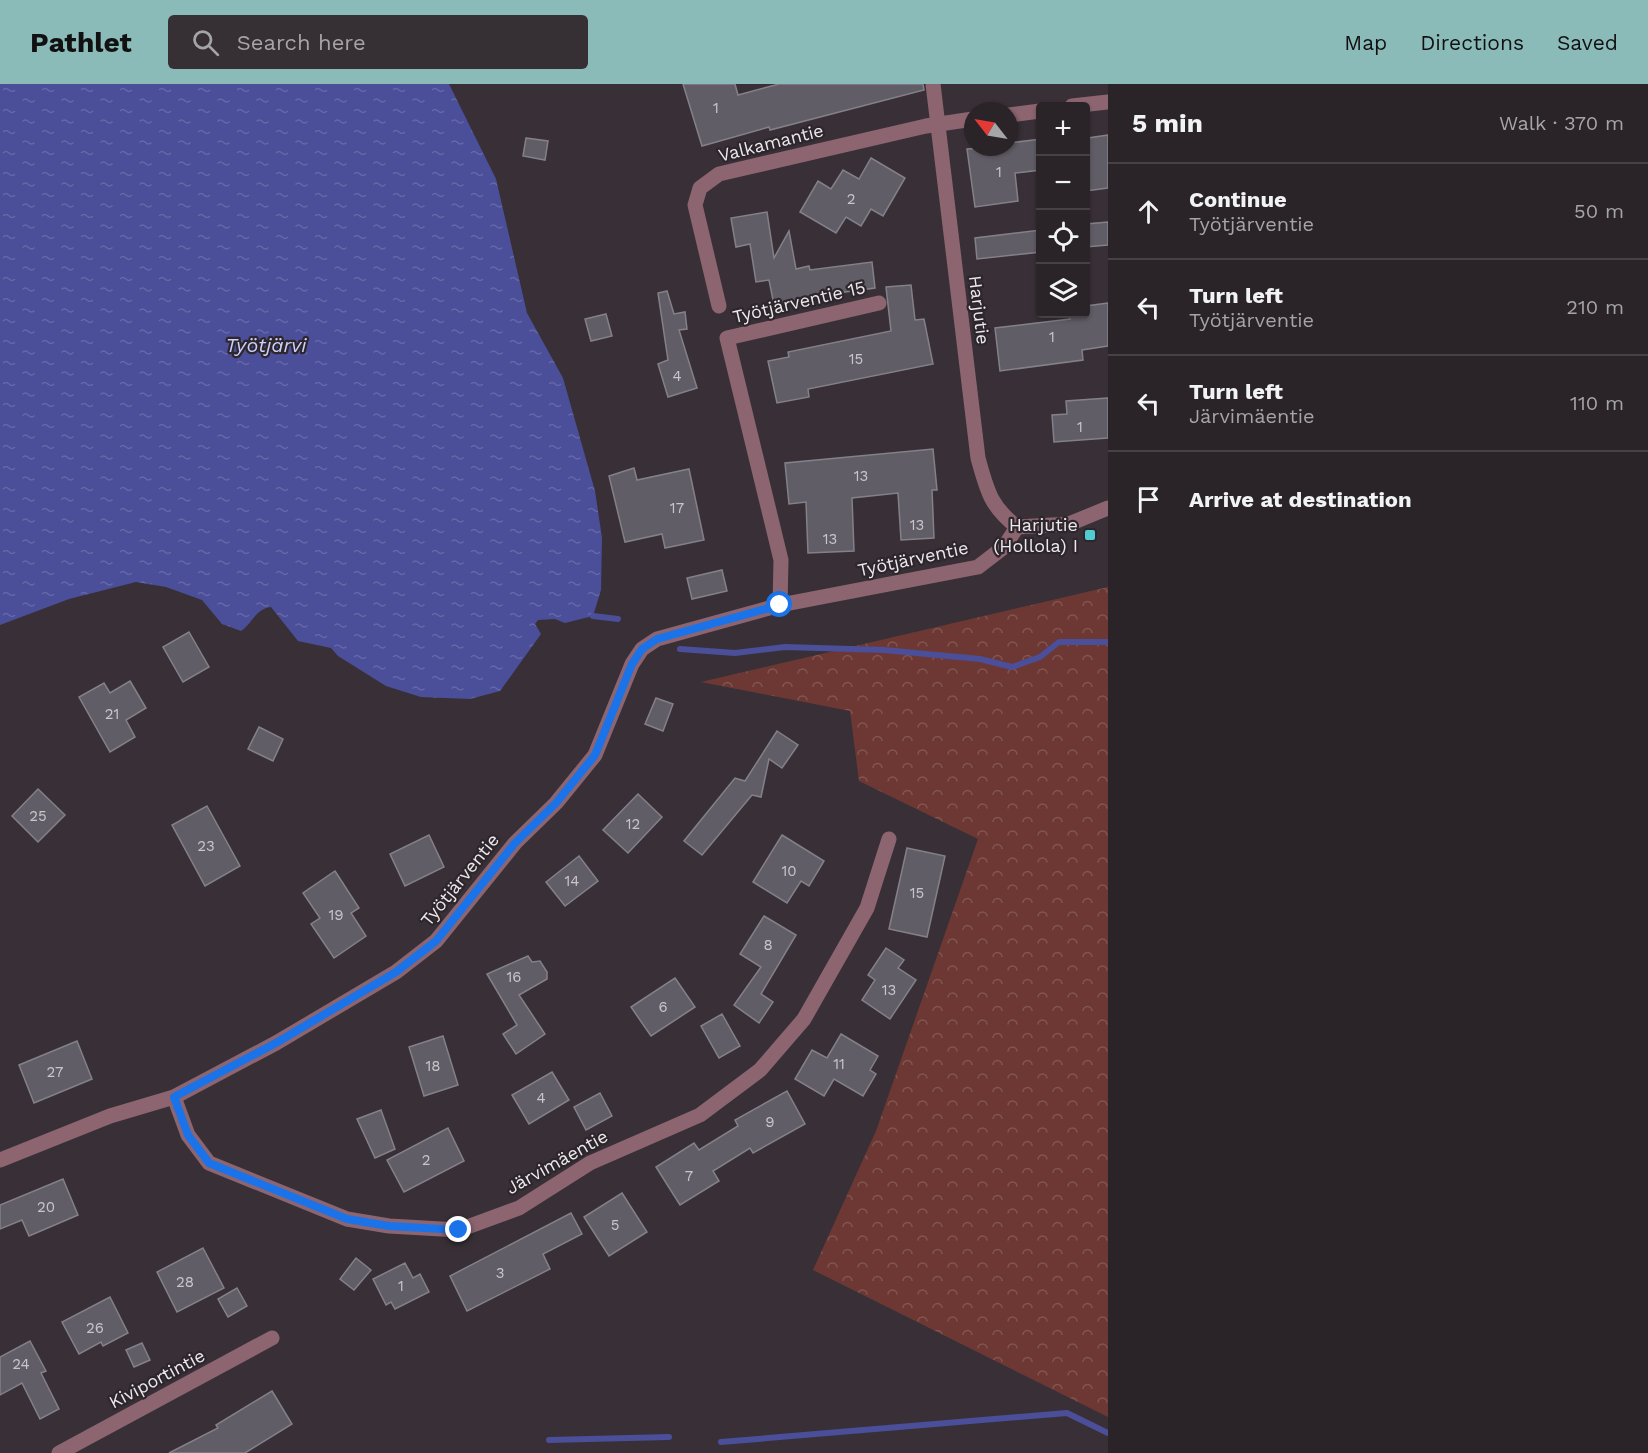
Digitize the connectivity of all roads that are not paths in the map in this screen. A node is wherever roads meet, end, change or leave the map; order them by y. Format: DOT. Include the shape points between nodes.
graph roads {
  1 [pos="933,84"];
  2 [pos="1108,102"];
  3 [pos="1090,104"];
  4 [pos="1036,112"];
  5 [pos="1018,114"];
  6 [pos="964,120"];
  7 [pos="939,124"];
  8 [pos="879,303"];
  9 [pos="719,306"];
  10 [pos="1108,508"];
  11 [pos="1017,527"];
  12 [pos="780,605"];
  13 [pos="889,839"];
  14 [pos="174,1097"];
  15 [pos="0,1160"];
  16 [pos="272,1338"];
  17 [pos="59,1453"];
  1 -- 7 [label="street, Harjutie"];
  2 -- 3 [label="street"];
  4 -- 5 [label="street"];
  6 -- 7 [label="street, Valkamantie"];
  7 -- 9 [label="street, Valkamantie" via="719,174 700,188 695,204"];
  7 -- 11 [label="street, Harjutie" via="978,458 999,513"];
  8 -- 12 [label="street, Työtjärventie 15" via="727,338 781,560"];
  10 -- 11 [label="street" via="1069,524"];
  11 -- 12 [label="street, Työtjärventie" via="1004,547 978,567"];
  12 -- 14 [label="street, Työtjärventie" via="657,639 642,649 632,664 595,755 556,803 515,843 436,941 396,972"];
  13 -- 14 [label="street, Järvimäentie" via="867,908 804,1019 760,1070 700,1115 590,1163 519,1208 459,1230 347,1219 209,1163 188,1135"];
  14 -- 15 [label="street, Työtjärventie" via="110,1116"];
  16 -- 17 [label="street, Kiviportintie"];
}
